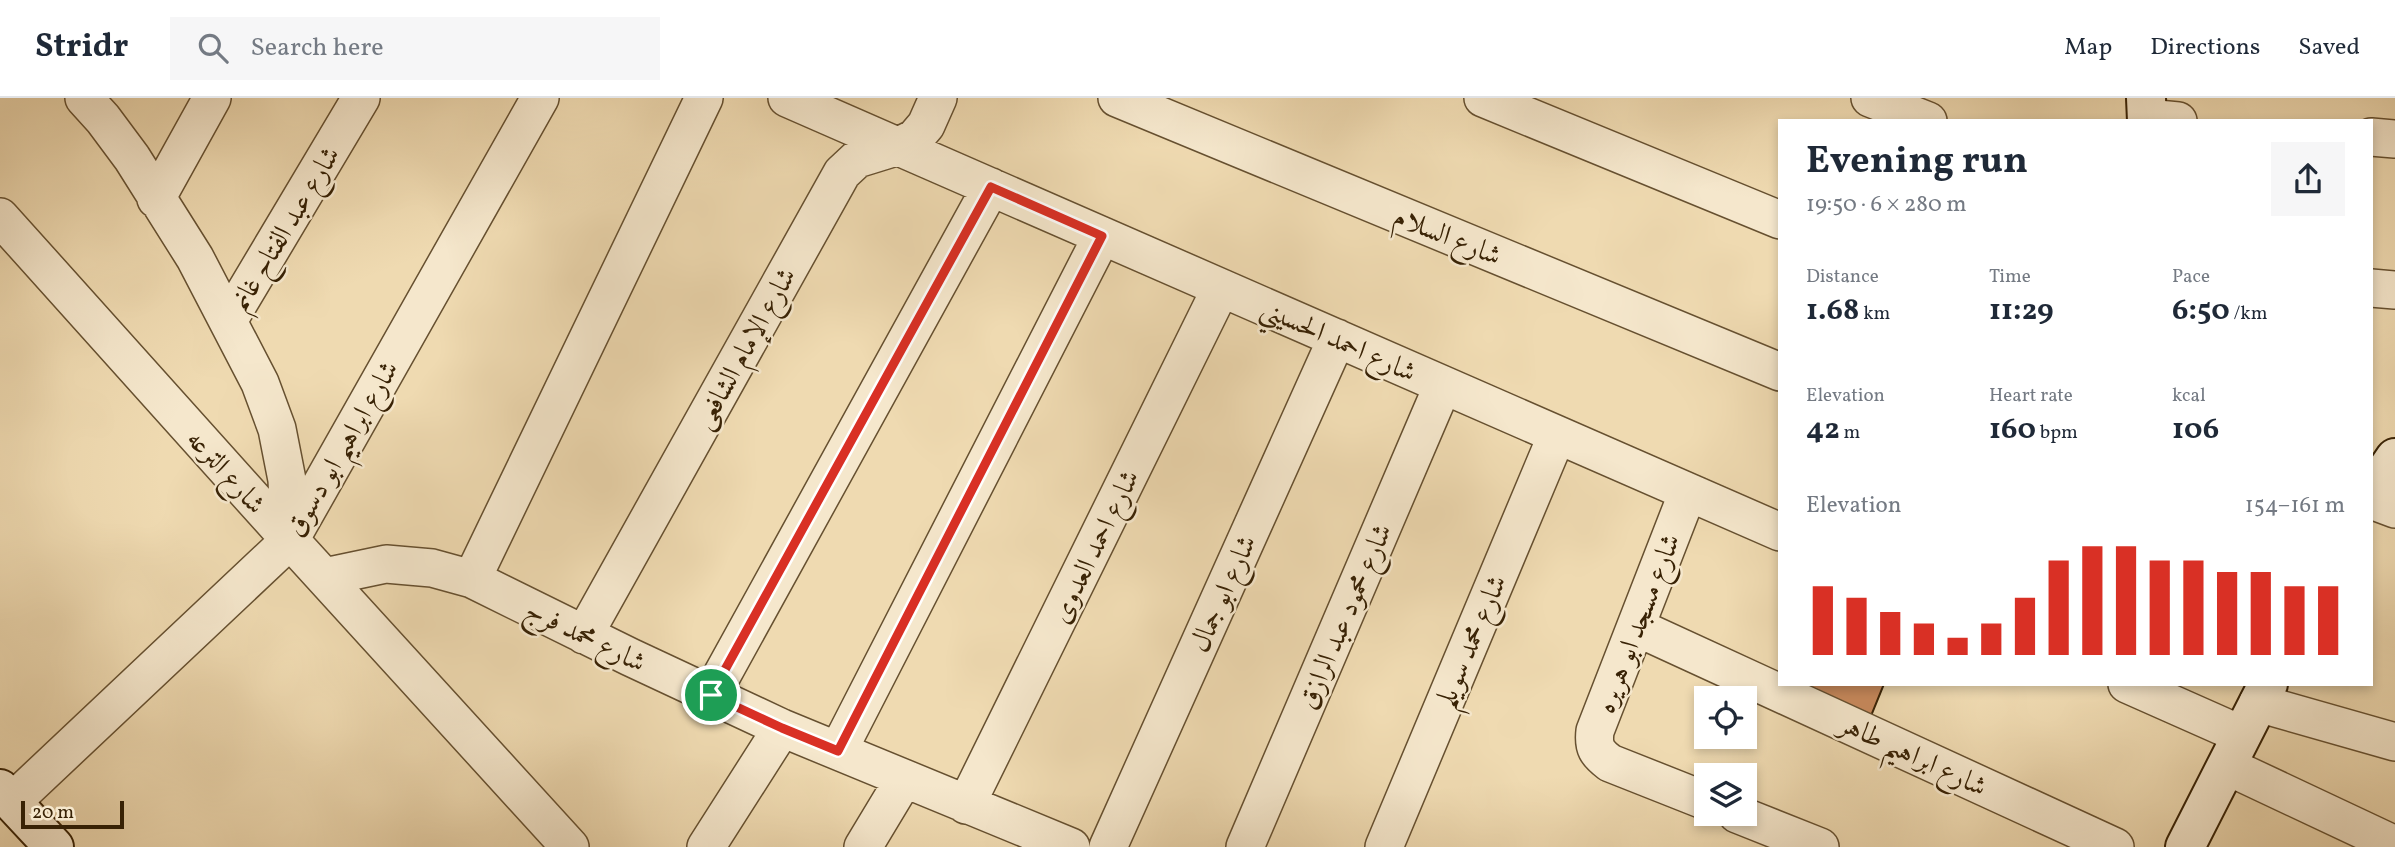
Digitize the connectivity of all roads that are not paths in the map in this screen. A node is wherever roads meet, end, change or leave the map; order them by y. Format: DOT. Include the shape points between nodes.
graph roads {
  1 [pos="85,98"];
  2 [pos="212,98"];
  3 [pos="361,98"];
  4 [pos="540,98"];
  5 [pos="704,98"];
  6 [pos="787,98"];
  7 [pos="938,98"];
  8 [pos="1117,98"];
  9 [pos="1483,98"];
  10 [pos="1870,98"];
  11 [pos="1923,119"];
  12 [pos="2373,137"];
  13 [pos="2395,139"];
  14 [pos="899,146"];
  15 [pos="991,187"];
  16 [pos="156,199"];
  17 [pos="0,217"];
  18 [pos="1778,219"];
  19 [pos="1102,236"];
  20 [pos="1221,288"];
  21 [pos="2373,288"];
  22 [pos="2395,290"];
  23 [pos="228,321"];
  24 [pos="1337,338"];
  25 [pos="1778,371"];
  26 [pos="1443,385"];
  27 [pos="1557,435"];
  28 [pos="2378,478"];
  29 [pos="1688,492"];
  30 [pos="2395,509"];
  31 [pos="1778,531"];
  32 [pos="290,541"];
  33 [pos="324,577"];
  34 [pos="472,579"];
  35 [pos="1636,627"];
  36 [pos="584,635"];
  37 [pos="2133,686"];
  38 [pos="711,695"];
  39 [pos="2249,722"];
  40 [pos="782,728"];
  41 [pos="2395,742"];
  42 [pos="838,751"];
  43 [pos="904,779"];
  44 [pos="6,795"];
  45 [pos="1694,796"];
  46 [pos="966,805"];
  47 [pos="1757,822"];
  48 [pos="1017,837"];
  49 [pos="1396,843"];
  50 [pos="2395,845"];
  51 [pos="54,847"];
  52 [pos="570,847"];
  53 [pos="706,847"];
  54 [pos="863,847"];
  55 [pos="1071,847"];
  56 [pos="1108,847"];
  57 [pos="1245,847"];
  58 [pos="1820,847"];
  59 [pos="2115,847"];
  60 [pos="2185,847"];
  1 -- 16 [label="street" via="132,158"];
  2 -- 16 [label="street"];
  3 -- 23 [label="street, شارع عبد الفتاح غانم"];
  4 -- 32 [label="street, شارع ابراهيم ابو دسوق"];
  5 -- 34 [label="street"];
  6 -- 14 [label="street, شارع احمد الحسيني"];
  7 -- 14 [label="street, شارع الإمام الشافعى" via="926,125 915,138"];
  8 -- 25 [label="street, شارع السلام"];
  9 -- 18 [label="street"];
  10 -- 11 [label="street"];
  12 -- 13 [label="street"];
  14 -- 15 [label="street, شارع احمد الحسيني"];
  14 -- 36 [label="street, شارع الإمام الشافعى" via="857,159 842,173"];
  15 -- 19 [label="street, شارع احمد الحسيني"];
  15 -- 38 [label="street"];
  16 -- 23 [label="street" via="195,258"];
  17 -- 32 [label="street, شارع الترعه"];
  19 -- 20 [label="street, شارع احمد الحسيني"];
  19 -- 42 [label="street"];
  20 -- 24 [label="street, شارع احمد الحسيني"];
  20 -- 46 [label="street, شارع احمد العدوى"];
  21 -- 22 [label="street"];
  23 -- 32 [label="street" via="260,383 277,429 287,480"];
  24 -- 26 [label="street, شارع احمد الحسيني"];
  24 -- 56 [label="street, شارع ابو جمال"];
  26 -- 27 [label="street, شارع احمد الحسيني"];
  26 -- 57 [label="street, شارع محمود عبد الرازق"];
  27 -- 29 [label="street, شارع احمد الحسيني"];
  27 -- 49 [label="street, شارع محمد سويلم"];
  28 -- 30 [label="street"];
  29 -- 31 [label="street, شارع احمد الحسيني"];
  29 -- 35 [label="street, شارع مسجد ابو هريره"];
  32 -- 33 [label="street, شارع الترعه"];
  32 -- 44 [label="street, شارع ابراهيم ابو دسوق"];
  33 -- 34 [label="street, شارع محمد فرج" via="386,564 432,568"];
  33 -- 52 [label="street, شارع الترعه"];
  34 -- 36 [label="street, شارع محمد فرج"];
  35 -- 45 [label="street, شارع مسجد ابو هريره" via="1594,743 1598,754 1610,763"];
  35 -- 59 [label="street, شارع ابراهيم طاهر"];
  36 -- 38 [label="street, شارع محمد فرج"];
  37 -- 39 [label="street"];
  38 -- 40 [label="street, شارع محمد فرج"];
  39 -- 41 [label="street"];
  39 -- 50 [label="street"];
  39 -- 60 [label="main road"];
  40 -- 42 [label="street, شارع محمد فرج"];
  40 -- 53 [label="street"];
  42 -- 43 [label="street, شارع محمد فرج"];
  43 -- 46 [label="street, شارع محمد فرج"];
  43 -- 54 [label="street"];
  44 -- 51 [label="main road"];
  46 -- 48 [label="street, شارع محمد فرج"];
  47 -- 58 [label="street"];
  48 -- 55 [label="street, شارع محمد فرج"];
}
